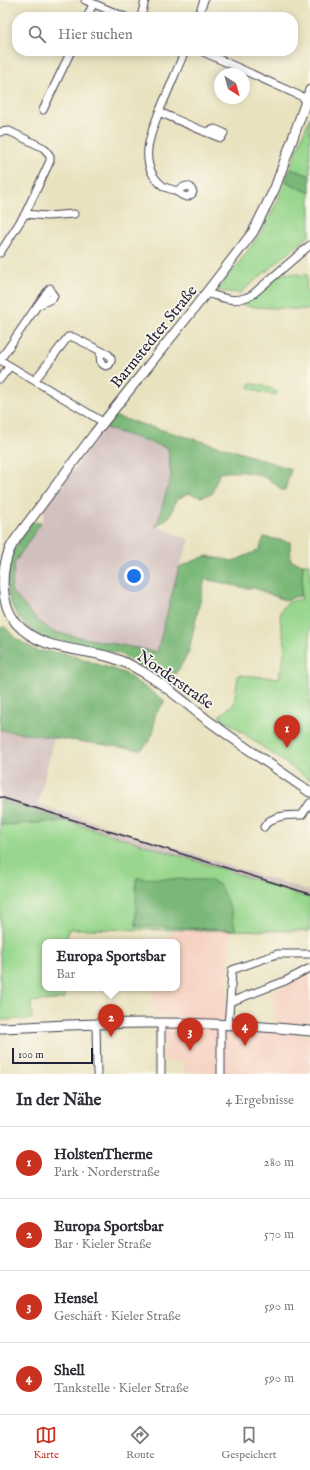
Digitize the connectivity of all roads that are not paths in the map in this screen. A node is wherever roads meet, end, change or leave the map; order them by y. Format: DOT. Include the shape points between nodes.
graph roads {
  1 [pos="85,0"];
  2 [pos="145,0"];
  3 [pos="204,0"];
  4 [pos="93,4"];
  5 [pos="89,12"];
  6 [pos="113,12"];
  7 [pos="142,12"];
  8 [pos="200,12"];
  9 [pos="69,56"];
  10 [pos="183,56"];
  11 [pos="212,56"];
  12 [pos="310,90"];
  13 [pos="307,99"];
  14 [pos="43,110"];
  15 [pos="159,112"];
  16 [pos="0,132"];
  17 [pos="205,132"];
  18 [pos="176,191"];
  19 [pos="25,214"];
  20 [pos="74,214"];
  21 [pos="310,244"];
  22 [pos="0,253"];
  23 [pos="206,293"];
  24 [pos="37,306"];
  25 [pos="100,351"];
  26 [pos="0,360"];
  27 [pos="10,366"];
  28 [pos="0,379"];
  29 [pos="35,380"];
  30 [pos="103,422"];
  31 [pos="1,593"];
  32 [pos="310,792"];
  33 [pos="310,803"];
  34 [pos="264,827"];
  35 [pos="310,954"];
  36 [pos="310,968"];
  37 [pos="230,1002"];
  38 [pos="161,1023"];
  39 [pos="96,1024"];
  40 [pos="224,1025"];
  41 [pos="0,1028"];
  42 [pos="310,1031"];
  43 [pos="97,1074"];
  44 [pos="161,1074"];
  45 [pos="221,1074"];
  1 -- 4 [label="street"];
  2 -- 7 [label="street"];
  3 -- 8 [label="street"];
  4 -- 5 [label="street"];
  4 -- 6 [label="street"];
  9 -- 14 [label="street"];
  10 -- 15 [label="street"];
  11 -- 13 [label="street"];
  12 -- 13 [label="main road, Barmstedter Straße"];
  13 -- 23 [label="main road, Barmstedter Straße" via="264,212 250,236"];
  15 -- 17 [label="street"];
  15 -- 18 [label="street" via="148,140 147,159 150,170 163,187"];
  16 -- 19 [label="street" via="9,131 44,148 50,156"];
  19 -- 20 [label="street"];
  19 -- 22 [label="street"];
  21 -- 23 [label="street" via="252,295 235,301"];
  23 -- 30 [label="main road, Barmstedter Straße"];
  24 -- 26 [label="street"];
  25 -- 29 [label="street" via="73,337 68,337"];
  26 -- 27 [label="street"];
  27 -- 28 [label="street"];
  27 -- 29 [label="street"];
  29 -- 30 [label="street"];
  30 -- 31 [label="main road, Barmstedter Straße" via="9,549 2,574"];
  31 -- 32 [label="main road, Norderstraße" via="15,621 26,633 51,645 103,655 136,667"];
  33 -- 34 [label="street" via="302,815 274,819"];
  35 -- 37 [label="street" via="277,954 232,970"];
  36 -- 37 [label="street" via="285,981"];
  37 -- 40 [label="street"];
  38 -- 39 [label="main road"];
  38 -- 40 [label="main road"];
  38 -- 44 [label="street"];
  39 -- 41 [label="main road"];
  39 -- 43 [label="street"];
  40 -- 42 [label="main road"];
  40 -- 45 [label="street"];
}
